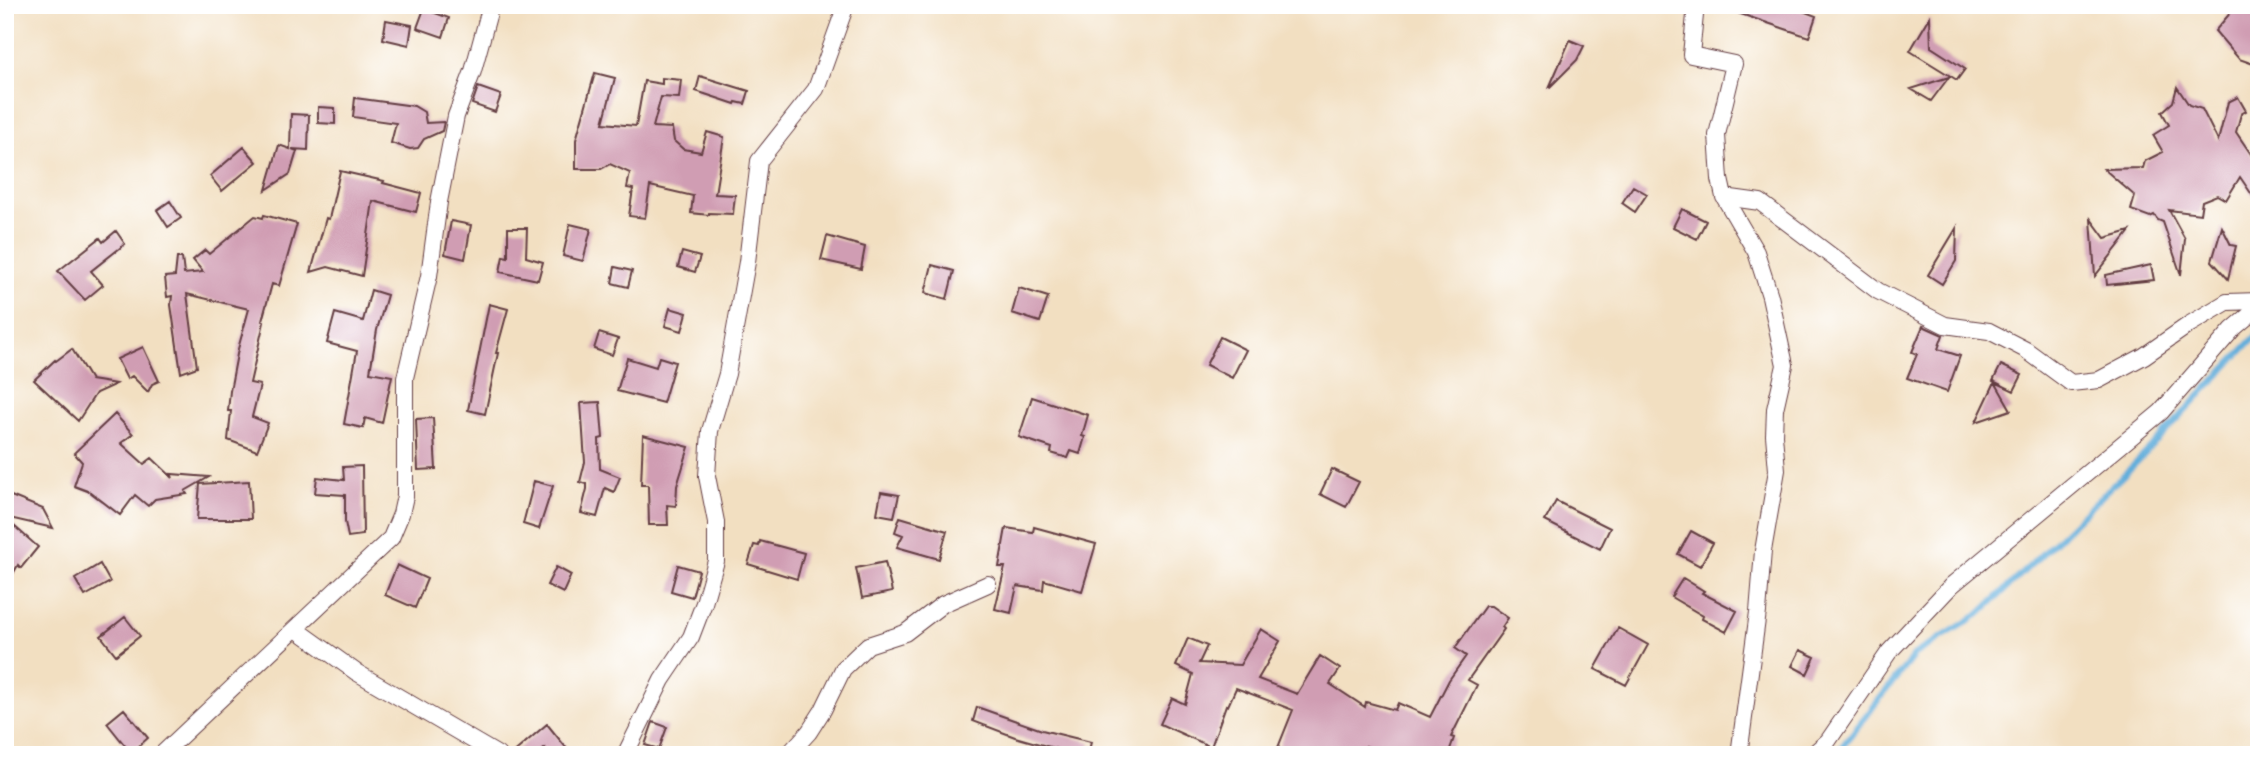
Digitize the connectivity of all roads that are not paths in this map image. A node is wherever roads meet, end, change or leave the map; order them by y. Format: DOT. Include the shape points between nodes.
graph roads {
  1 [pos="491,5"];
  2 [pos="846,5"];
  3 [pos="1696,5"];
  4 [pos="1724,197"];
  5 [pos="2259,300"];
  6 [pos="2259,307"];
  7 [pos="988,584"];
  8 [pos="296,629"];
  9 [pos="161,755"];
  10 [pos="498,755"];
  11 [pos="625,755"];
  12 [pos="788,755"];
  13 [pos="1739,755"];
  14 [pos="1812,755"];
  1 -- 8 [label="street" via="456,116 429,276 405,378 401,514 391,538"];
  2 -- 11 [label="street" via="817,89 759,161 734,337 710,431 707,476 716,522 716,561 691,637 662,680"];
  3 -- 4 [label="street" via="1692,55 1734,64 1717,135"];
  4 -- 5 [label="street" via="1760,202 1878,291 1945,325 1989,331 2026,350 2071,383 2099,380 2227,302"];
  4 -- 13 [label="street" via="1756,252 1785,365 1775,409 1777,470"];
  6 -- 14 [label="street" via="2233,329 2161,412 1952,585 1889,652 1828,741"];
  7 -- 12 [label="street" via="943,604 905,633 868,645 844,669 816,721"];
  8 -- 9 [label="street"];
  8 -- 10 [label="street" via="356,672"];
}
